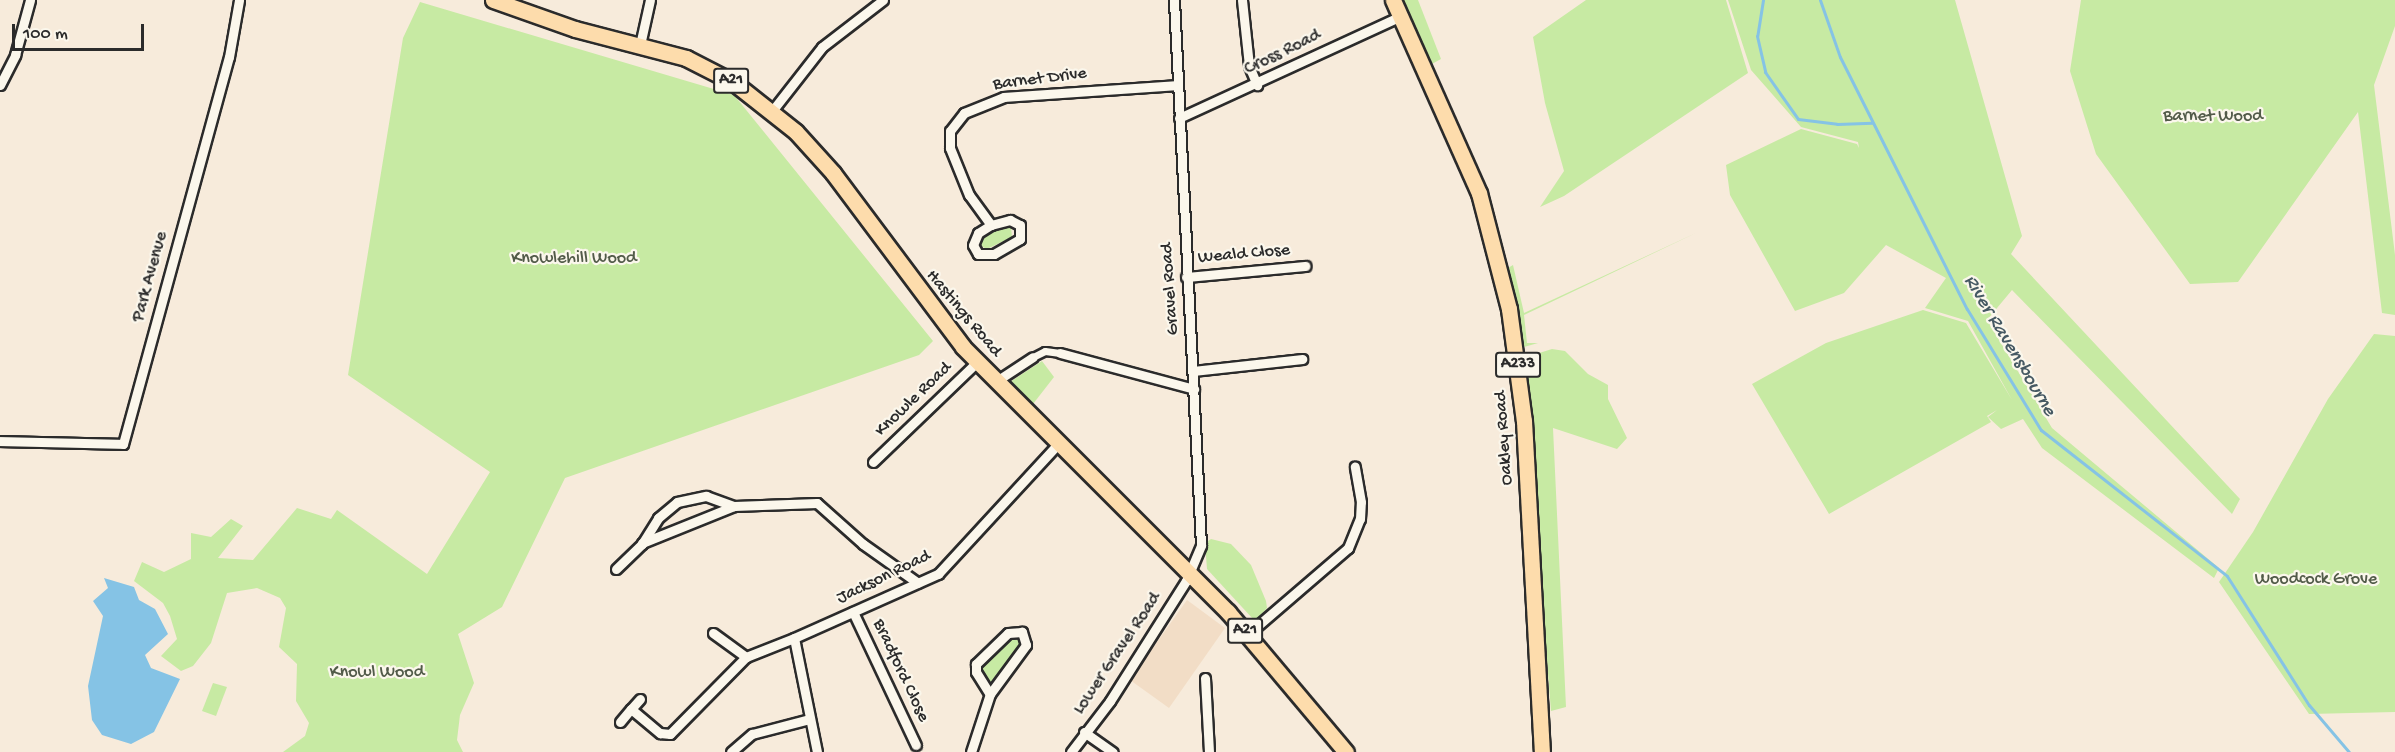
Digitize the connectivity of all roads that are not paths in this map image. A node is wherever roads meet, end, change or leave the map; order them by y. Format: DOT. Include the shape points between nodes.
graph roads {
  1 [pos="30,0"];
  2 [pos="239,0"];
  3 [pos="493,0"];
  4 [pos="650,0"];
  5 [pos="883,0"];
  6 [pos="1174,0"];
  7 [pos="1242,0"];
  8 [pos="1393,0"];
  9 [pos="1401,16"];
  10 [pos="640,45"];
  11 [pos="0,85"];
  12 [pos="1178,85"];
  13 [pos="1257,85"];
  14 [pos="772,111"];
  15 [pos="1179,118"];
  16 [pos="991,225"];
  17 [pos="1305,266"];
  18 [pos="1186,277"];
  19 [pos="1060,353"];
  20 [pos="1033,357"];
  21 [pos="1302,359"];
  22 [pos="977,362"];
  23 [pos="1193,371"];
  24 [pos="995,382"];
  25 [pos="1194,389"];
  26 [pos="0,441"];
  27 [pos="1057,445"];
  28 [pos="873,462"];
  29 [pos="1354,467"];
  30 [pos="734,506"];
  31 [pos="642,544"];
  32 [pos="1191,568"];
  33 [pos="616,569"];
  34 [pos="918,583"];
  35 [pos="853,612"];
  36 [pos="713,633"];
  37 [pos="1248,634"];
  38 [pos="794,638"];
  39 [pos="746,657"];
  40 [pos="1205,678"];
  41 [pos="990,694"];
  42 [pos="640,699"];
  43 [pos="631,709"];
  44 [pos="810,719"];
  45 [pos="620,722"];
  46 [pos="1084,732"];
  47 [pos="916,745"];
  48 [pos="731,752"];
  49 [pos="817,752"];
  50 [pos="971,752"];
  51 [pos="1071,752"];
  52 [pos="1113,752"];
  53 [pos="1209,752"];
  54 [pos="1346,752"];
  55 [pos="1542,752"];
  1 -- 11 [label="street" via="15,55"];
  2 -- 26 [label="street, Park Avenue" via="229,57 123,444"];
  3 -- 10 [label="main road, Hastings Road / A21" via="566,26"];
  4 -- 10 [label="street"];
  5 -- 14 [label="street" via="822,47"];
  6 -- 12 [label="street, Gravel Road"];
  7 -- 13 [label="street" via="1249,66"];
  8 -- 9 [label="main road, Oakley Road / A233"];
  9 -- 13 [label="street, Cross Road"];
  9 -- 55 [label="main road, Oakley Road / A233" via="1479,193 1509,309 1524,421"];
  10 -- 14 [label="main road, Hastings Road / A21" via="698,64 733,82"];
  12 -- 15 [label="street, Gravel Road"];
  12 -- 16 [label="street, Barnet Drive" via="1004,97 964,113 950,131 950,148 969,195"];
  13 -- 15 [label="street, Cross Road"];
  14 -- 22 [label="main road, Hastings Road / A21" via="819,155 932,310"];
  15 -- 18 [label="street, Gravel Road"];
  16 -- 16 [label="street" via="974,238 974,249 983,257 1015,243 1022,233 1018,221"];
  17 -- 18 [label="street, Weald Close"];
  18 -- 23 [label="street, Gravel Road"];
  19 -- 20 [label="street" via="1045,351"];
  19 -- 25 [label="street"];
  20 -- 24 [label="street"];
  21 -- 23 [label="street"];
  22 -- 24 [label="main road, Hastings Road / A21"];
  22 -- 28 [label="street, Knowle Road"];
  23 -- 25 [label="street, Gravel Road"];
  24 -- 27 [label="main road, Hastings Road / A21"];
  25 -- 32 [label="street, Gravel Road" via="1201,545"];
  27 -- 32 [label="main road, Hastings Road / A21"];
  27 -- 34 [label="street, Jackson Road" via="938,574"];
  29 -- 37 [label="street" via="1362,502 1348,549"];
  30 -- 31 [label="street"];
  30 -- 31 [label="street" via="706,496 677,502 658,518"];
  30 -- 34 [label="street" via="817,503 863,544"];
  31 -- 33 [label="street"];
  32 -- 37 [label="main road, Hastings Road / A21"];
  32 -- 46 [label="street, Lower Gravel Road" via="1110,701"];
  34 -- 35 [label="street, Jackson Road"];
  35 -- 38 [label="street, Jackson Road"];
  35 -- 47 [label="street, Bradford Close"];
  36 -- 39 [label="street"];
  37 -- 54 [label="main road, Hastings Road / A21"];
  38 -- 39 [label="street, Jackson Road"];
  38 -- 44 [label="street"];
  39 -- 43 [label="street" via="670,734 660,733"];
  40 -- 53 [label="street"];
  41 -- 41 [label="street" via="976,672 976,664 1008,633 1022,632 1026,645"];
  41 -- 50 [label="street"];
  42 -- 43 [label="street"];
  43 -- 45 [label="street"];
  44 -- 48 [label="street" via="752,734"];
  44 -- 49 [label="street"];
  46 -- 51 [label="street, Lower Gravel Road"];
  46 -- 52 [label="street"];
}
